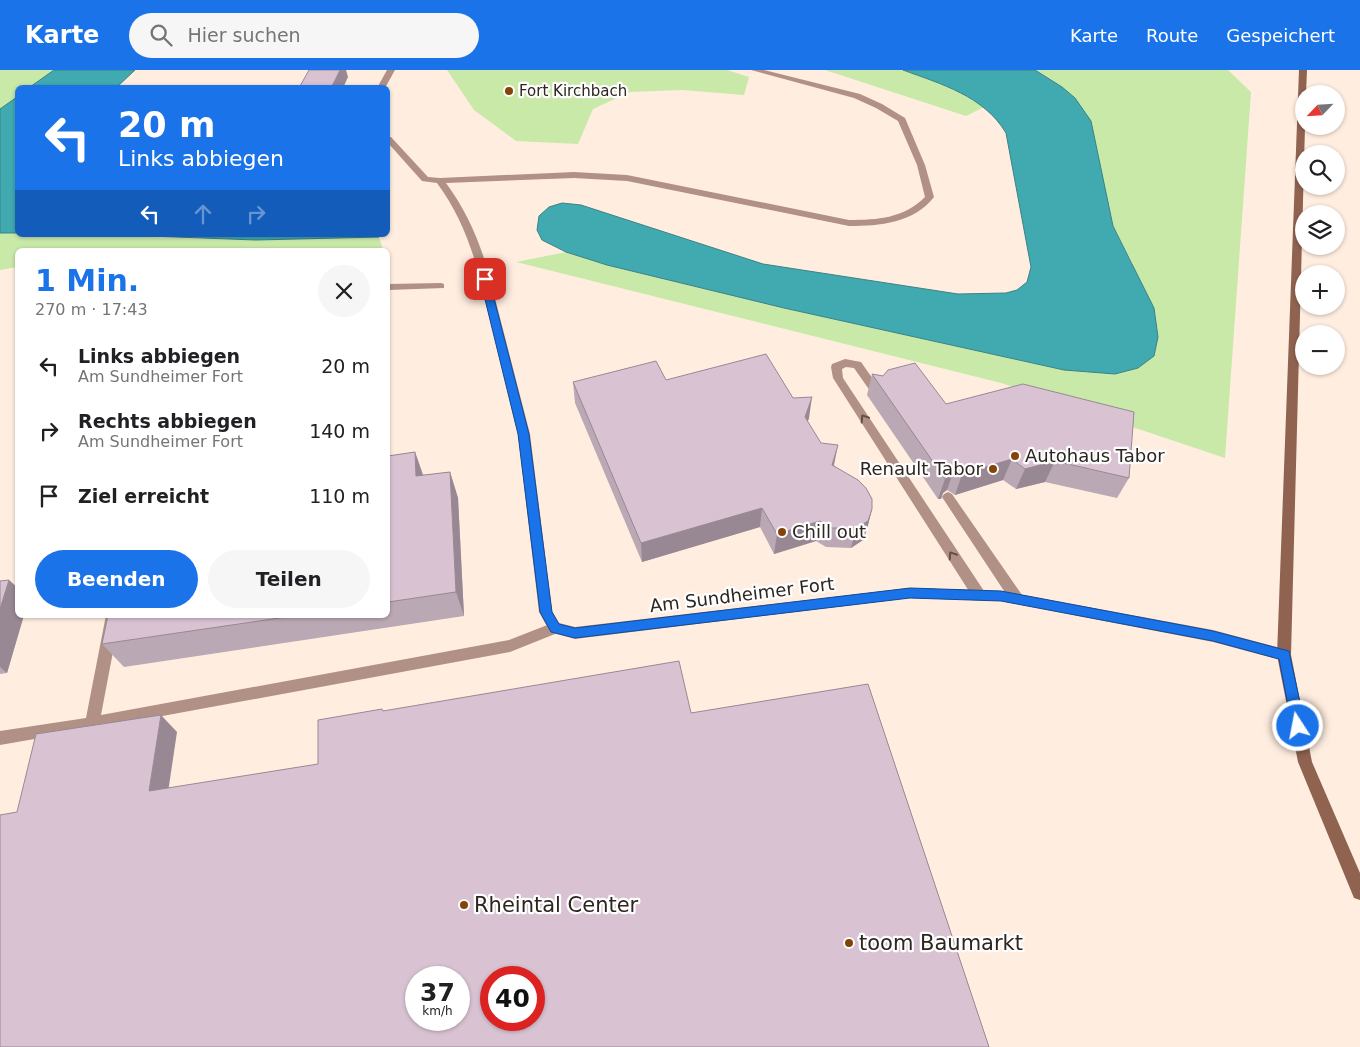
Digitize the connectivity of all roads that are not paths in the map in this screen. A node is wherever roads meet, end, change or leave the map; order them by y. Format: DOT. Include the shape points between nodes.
graph roads {
  1 [pos="391,70"];
  2 [pos="755,70"];
  3 [pos="1303,70"];
  4 [pos="383,85"];
  5 [pos="390,141"];
  6 [pos="440,181"];
  7 [pos="441,286"];
  8 [pos="390,287"];
  9 [pos="877,392"];
  10 [pos="948,497"];
  11 [pos="979,595"];
  12 [pos="1017,599"];
  13 [pos="113,618"];
  14 [pos="555,628"];
  15 [pos="1284,655"];
  16 [pos="92,723"];
  17 [pos="0,738"];
  18 [pos="1360,892"];
  1 -- 4 [label="street"];
  2 -- 6 [label="street" via="857,96 902,120 930,197 922,207 904,217 877,224 849,223 627,178 555,176"];
  3 -- 15 [label="street"];
  5 -- 6 [label="street" via="425,179"];
  6 -- 14 [label="street" via="463,214 479,252 524,434 546,612"];
  7 -- 8 [label="street"];
  11 -- 9 [label="street, one-way" via="838,378 836,367 845,363 857,365"];
  10 -- 12 [label="street"];
  11 -- 12 [label="street, Am Sundheimer Fort"];
  11 -- 14 [label="street, Am Sundheimer Fort" via="910,593 575,633"];
  12 -- 15 [label="street, Am Sundheimer Fort" via="1213,636"];
  13 -- 16 [label="street"];
  14 -- 16 [label="street" via="510,646"];
  15 -- 18 [label="street" via="1305,762"];
  16 -- 17 [label="street"];
}
